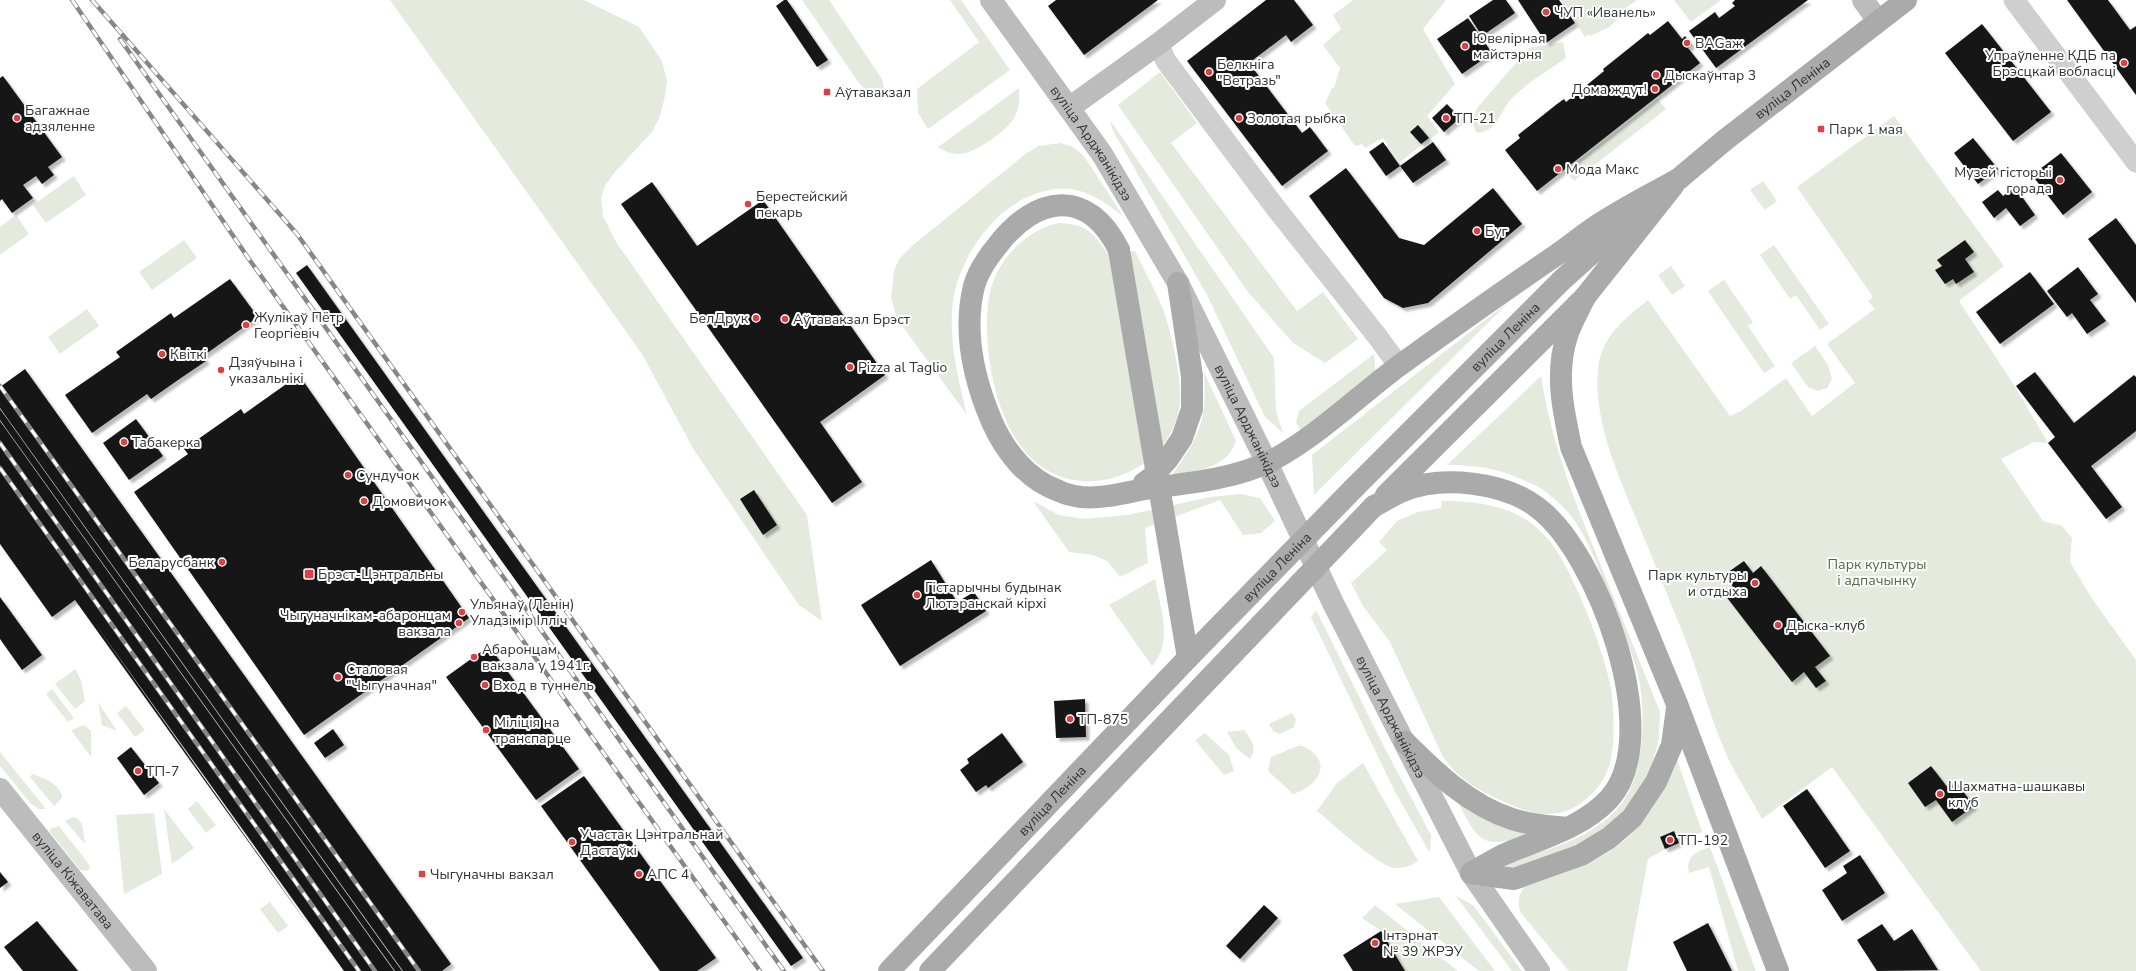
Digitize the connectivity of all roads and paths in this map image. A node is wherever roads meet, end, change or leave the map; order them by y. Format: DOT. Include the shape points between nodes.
graph roads {
  1 [pos="991,0"];
  2 [pos="1215,0"];
  3 [pos="1863,0"];
  4 [pos="1906,0"];
  5 [pos="2014,0"];
  6 [pos="1878,21"];
  7 [pos="1158,44"];
  8 [pos="1069,108"];
  9 [pos="2136,162"];
  10 [pos="1680,178"];
  11 [pos="1178,283"];
  12 [pos="1585,297"];
  13 [pos="1399,366"];
  14 [pos="1267,463"];
  15 [pos="1130,492"];
  16 [pos="1374,506"];
  17 [pos="1188,658"];
  18 [pos="1677,704"];
  19 [pos="1405,742"];
  20 [pos="0,789"];
  21 [pos="1567,828"];
  22 [pos="1471,873"];
  23 [pos="146,971"];
  24 [pos="889,971"];
  25 [pos="930,971"];
  26 [pos="1540,971"];
  27 [pos="1778,971"];
  1 -- 8 [label="main road, вуліца Арджанікідзэ"];
  2 -- 7 [label="main road"];
  3 -- 6 [label="main road"];
  4 -- 6 [label="main road, вуліца Леніна"];
  5 -- 9 [label="street"];
  6 -- 10 [label="main road, вуліца Леніна"];
  7 -- 8 [label="main road"];
  7 -- 13 [label="street" via="1166,61"];
  8 -- 11 [label="main road, вуліца Арджанікідзэ" via="1102,154"];
  10 -- 12 [label="main road, вуліца Леніна"];
  10 -- 13 [label="main road" via="1604,221"];
  10 -- 17 [label="main road, вуліца Леніна, bridge" via="1562,280"];
  11 -- 14 [label="main road, вуліца Арджанікідзэ"];
  11 -- 15 [label="main road" via="1192,376 1192,409 1182,438 1168,459 1151,478"];
  12 -- 16 [label="main road, вуліца Леніна"];
  12 -- 18 [label="main road" via="1567,336 1561,366 1562,402 1571,447"];
  13 -- 14 [label="main road" via="1300,444"];
  14 -- 15 [label="main road" via="1217,478"];
  14 -- 19 [label="main road, вуліца Арджанікідзэ" via="1333,603"];
  15 -- 17 [label="main road, bridge" via="1080,497 1057,491 1039,481 1020,466 1005,447 985,405 976,374 971,341 970,312 975,283 988,256 1005,235 1031,212 1061,205 1078,207 1103,223 1119,250"];
  16 -- 21 [label="main road" via="1404,491 1432,484 1486,486 1514,494 1538,508 1560,529 1580,558 1622,657 1627,688 1630,741 1623,778 1609,799 1592,814"];
  16 -- 25 [label="main road, вуліца Леніна, bridge"];
  17 -- 24 [label="main road, вуліца Леніна, bridge"];
  18 -- 22 [label="main road" via="1672,745 1656,782 1632,818 1609,838 1581,855 1514,879"];
  18 -- 27 [label="main road"];
  19 -- 21 [label="main road" via="1437,773 1488,809 1512,819"];
  19 -- 22 [label="main road, вуліца Арджанікідзэ"];
  20 -- 23 [label="main road, вуліца Кіжаватава"];
  21 -- 22 [label="main road" via="1504,855"];
  22 -- 26 [label="main road, вуліца Арджанікідзэ"];
}
